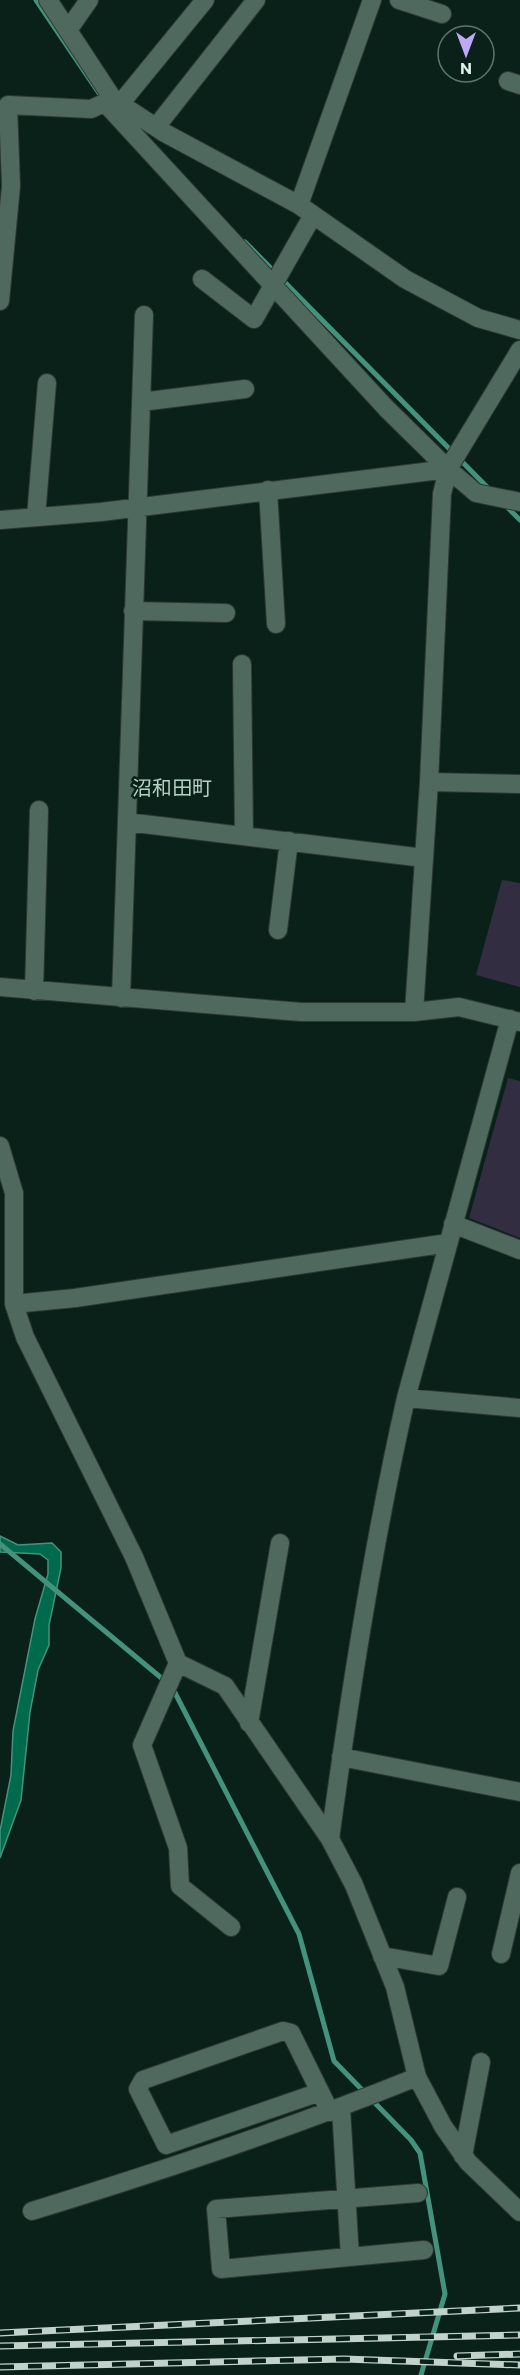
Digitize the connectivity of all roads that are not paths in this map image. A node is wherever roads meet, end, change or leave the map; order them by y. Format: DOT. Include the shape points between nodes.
graph roads {
  1 [pos="48,0"];
  2 [pos="89,0"];
  3 [pos="205,0"];
  4 [pos="256,0"];
  5 [pos="372,0"];
  6 [pos="399,0"];
  7 [pos="442,14"];
  8 [pos="68,30"];
  9 [pos="113,102"];
  10 [pos="156,127"];
  11 [pos="306,210"];
  12 [pos="4,232"];
  13 [pos="202,279"];
  14 [pos="274,284"];
  15 [pos="0,301"];
  16 [pos="144,315"];
  17 [pos="520,330"];
  18 [pos="520,350"];
  19 [pos="47,382"];
  20 [pos="245,389"];
  21 [pos="141,402"];
  22 [pos="448,470"];
  23 [pos="268,490"];
  24 [pos="520,502"];
  25 [pos="136,507"];
  26 [pos="36,517"];
  27 [pos="0,520"];
  28 [pos="133,611"];
  29 [pos="226,613"];
  30 [pos="276,624"];
  31 [pos="243,664"];
  32 [pos="429,782"];
  33 [pos="520,784"];
  34 [pos="39,810"];
  35 [pos="127,822"];
  36 [pos="244,836"];
  37 [pos="289,842"];
  38 [pos="424,858"];
  39 [pos="278,930"];
  40 [pos="0,987"];
  41 [pos="34,991"];
  42 [pos="121,998"];
  43 [pos="414,1012"];
  44 [pos="515,1021"];
  45 [pos="0,1146"];
  46 [pos="453,1224"];
  47 [pos="448,1243"];
  48 [pos="520,1250"];
  49 [pos="14,1304"];
  50 [pos="406,1398"];
  51 [pos="520,1408"];
  52 [pos="279,1543"];
  53 [pos="178,1663"];
  54 [pos="249,1723"];
  55 [pos="341,1757"];
  56 [pos="520,1792"];
  57 [pos="330,1839"];
  58 [pos="520,1873"];
  59 [pos="457,1897"];
  60 [pos="231,1927"];
  61 [pos="501,1954"];
  62 [pos="382,1956"];
  63 [pos="481,2062"];
  64 [pos="417,2077"];
  65 [pos="320,2092"];
  66 [pos="335,2110"];
  67 [pos="464,2156"];
  68 [pos="418,2193"];
  69 [pos="347,2198"];
  70 [pos="32,2211"];
  71 [pos="520,2212"];
  72 [pos="424,2250"];
  73 [pos="350,2257"];
  1 -- 8 [label="street"];
  2 -- 8 [label="street"];
  3 -- 9 [label="street"];
  4 -- 10 [label="street"];
  5 -- 11 [label="street"];
  6 -- 7 [label="street"];
  8 -- 9 [label="street"];
  9 -- 10 [label="street"];
  9 -- 12 [label="street" via="91,109 8,105 11,186"];
  9 -- 14 [label="street"];
  10 -- 11 [label="street"];
  11 -- 14 [label="street"];
  11 -- 17 [label="street" via="405,279 478,318"];
  12 -- 15 [label="street"];
  13 -- 14 [label="street" via="254,319"];
  14 -- 22 [label="street"];
  16 -- 21 [label="street"];
  18 -- 22 [label="street"];
  19 -- 26 [label="street"];
  20 -- 21 [label="street"];
  21 -- 25 [label="street"];
  22 -- 23 [label="street"];
  22 -- 24 [label="street" via="476,492"];
  22 -- 32 [label="street" via="442,494"];
  23 -- 25 [label="street"];
  23 -- 30 [label="street"];
  25 -- 26 [label="street"];
  25 -- 28 [label="street"];
  26 -- 27 [label="street"];
  28 -- 29 [label="street"];
  28 -- 35 [label="street"];
  31 -- 36 [label="street"];
  32 -- 33 [label="street"];
  32 -- 38 [label="street"];
  34 -- 41 [label="street"];
  35 -- 36 [label="street"];
  35 -- 42 [label="street"];
  36 -- 37 [label="street"];
  37 -- 38 [label="street"];
  37 -- 39 [label="street"];
  38 -- 43 [label="street"];
  40 -- 41 [label="street"];
  41 -- 42 [label="street"];
  42 -- 43 [label="street" via="301,1012"];
  43 -- 44 [label="street" via="459,1007"];
  44 -- 46 [label="street"];
  45 -- 49 [label="street" via="14,1193"];
  46 -- 47 [label="street"];
  46 -- 48 [label="street"];
  47 -- 49 [label="street"];
  47 -- 50 [label="street"];
  49 -- 53 [label="street" via="25,1337 134,1557"];
  50 -- 51 [label="street"];
  50 -- 55 [label="street"];
  52 -- 54 [label="street"];
  53 -- 54 [label="street" via="225,1686"];
  53 -- 60 [label="street" via="142,1745 178,1848 180,1886"];
  54 -- 57 [label="street"];
  55 -- 56 [label="street"];
  55 -- 57 [label="street"];
  57 -- 62 [label="street" via="354,1885"];
  58 -- 61 [label="street"];
  59 -- 62 [label="street" via="439,1966"];
  62 -- 64 [label="street" via="395,1987"];
  63 -- 67 [label="street"];
  64 -- 66 [label="street"];
  64 -- 67 [label="street"];
  65 -- 65 [label="street" via="291,2033 283,2031 143,2080 138,2089 166,2145"];
  65 -- 66 [label="street"];
  66 -- 69 [label="street"];
  66 -- 70 [label="street"];
  67 -- 71 [label="street"];
  68 -- 69 [label="street"];
  69 -- 73 [label="street"];
  69 -- 73 [label="street" via="216,2208 221,2269"];
  72 -- 73 [label="street"];
}
